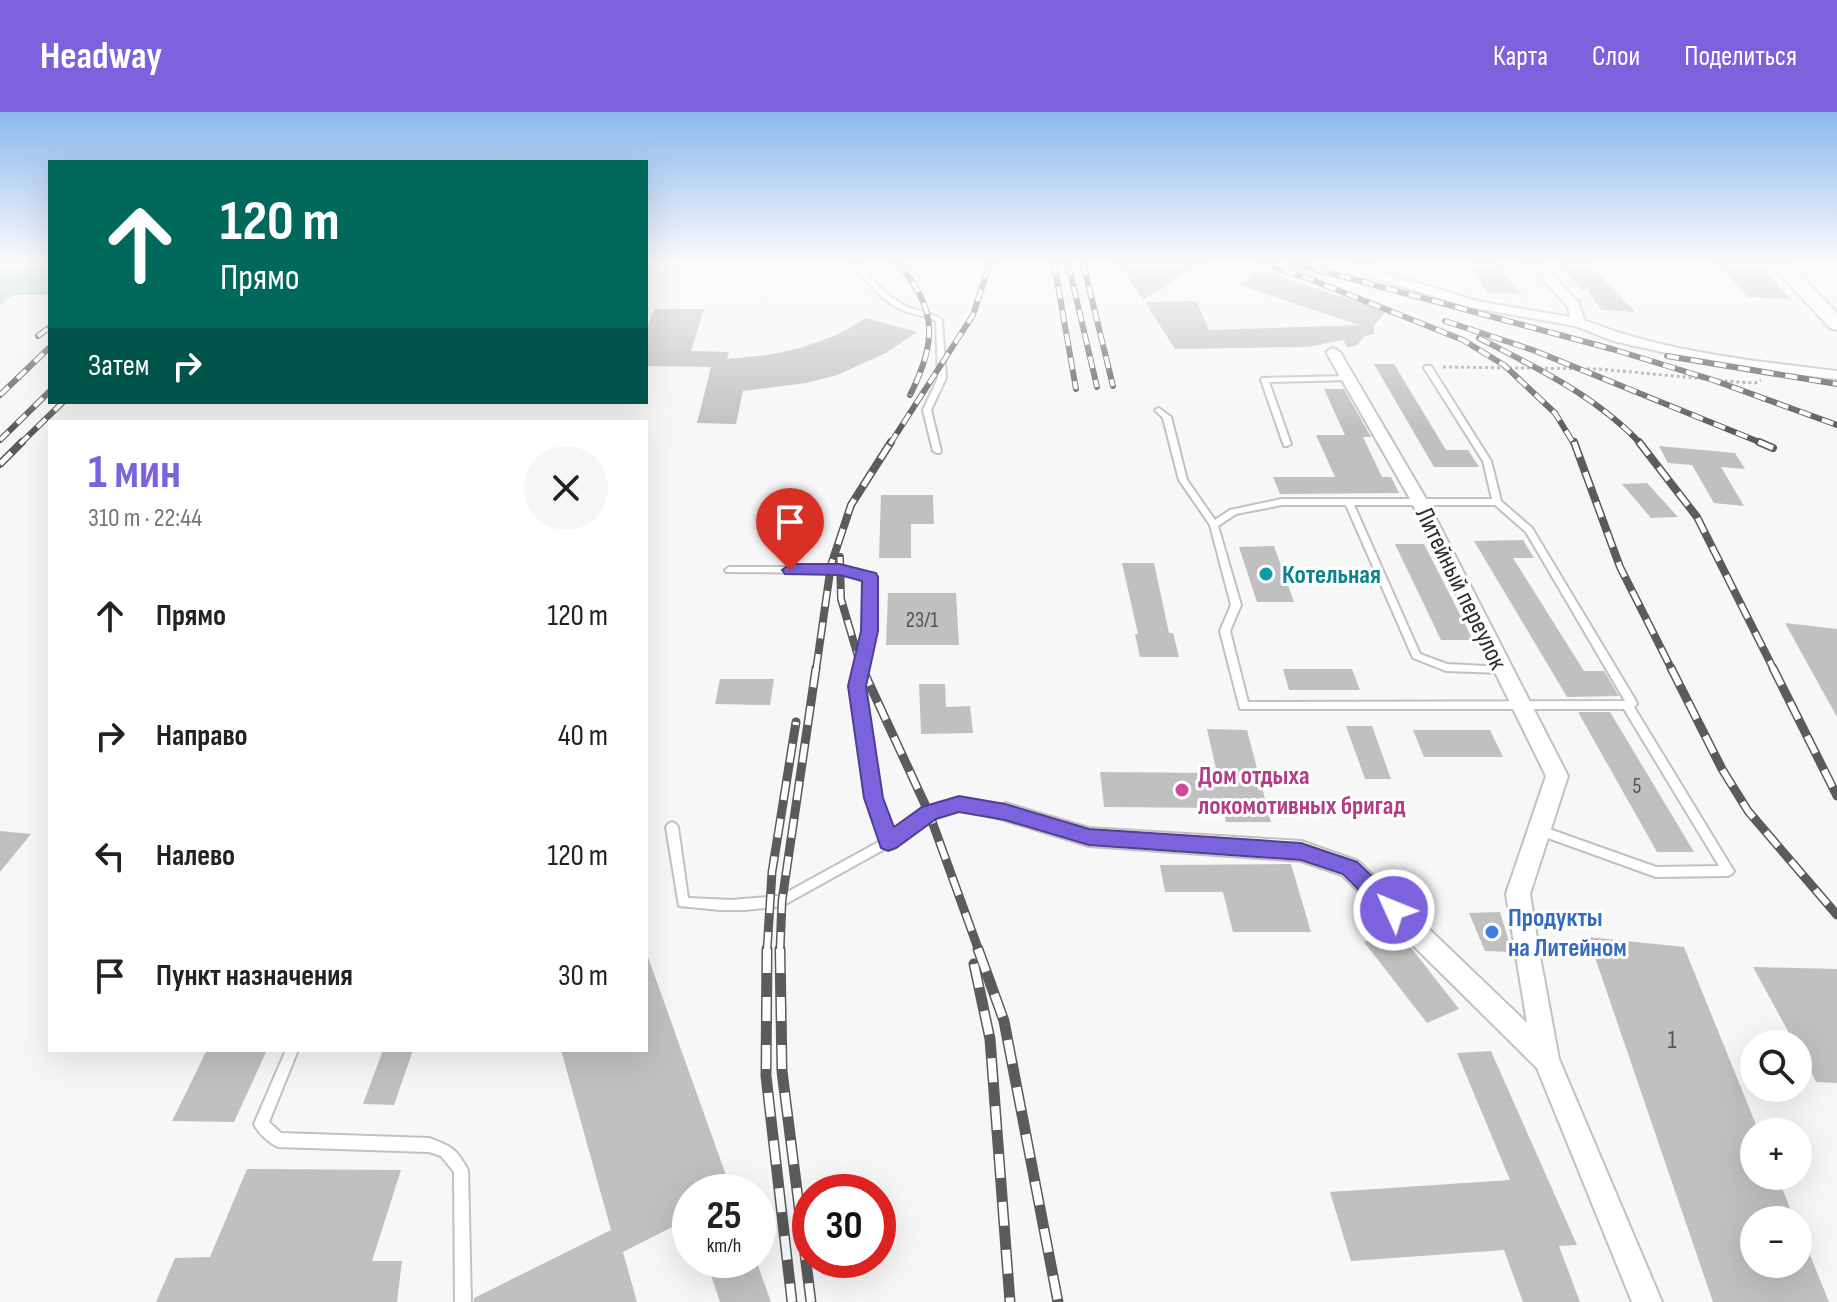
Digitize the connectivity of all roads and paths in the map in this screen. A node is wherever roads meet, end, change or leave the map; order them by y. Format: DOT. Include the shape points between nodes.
graph roads {
  1 [pos="937,319"];
  2 [pos="1553,319"];
  3 [pos="1577,319"];
  4 [pos="1578,322"];
  5 [pos="1333,352"];
  6 [pos="1428,368"];
  7 [pos="1784,369"];
  8 [pos="1837,375"];
  9 [pos="1348,378"];
  10 [pos="1159,410"];
  11 [pos="1287,444"];
  12 [pos="937,451"];
  13 [pos="1349,502"];
  14 [pos="1497,502"];
  15 [pos="1420,503"];
  16 [pos="1214,525"];
  17 [pos="729,570"];
  18 [pos="1502,669"];
  19 [pos="1520,704"];
  20 [pos="1627,705"];
  21 [pos="1005,812"];
  22 [pos="672,827"];
  23 [pos="1538,830"];
  24 [pos="888,842"];
  25 [pos="291,1052"];
  26 [pos="1546,1059"];
  27 [pos="463,1302"];
  28 [pos="1647,1302"];
  1 -- 12 [label="lane" via="942,378 927,410"];
  2 -- 4 [label="street"];
  3 -- 4 [label="street"];
  4 -- 7 [label="street" via="1618,338"];
  5 -- 9 [label="street, Литейный переулок"];
  6 -- 7 [label="path" via="1622,370 1755,383"];
  6 -- 14 [label="lane" via="1487,461"];
  7 -- 8 [label="street"];
  9 -- 11 [label="lane" via="1265,380"];
  9 -- 15 [label="street, Литейный переулок"];
  10 -- 16 [label="lane" via="1167,417 1183,480"];
  13 -- 15 [label="lane"];
  13 -- 16 [label="lane" via="1282,502 1233,512"];
  13 -- 18 [label="lane" via="1416,656 1446,667"];
  14 -- 15 [label="lane"];
  14 -- 20 [label="lane" via="1529,530 1610,663 1632,704"];
  15 -- 18 [label="street, Литейный переулок"];
  16 -- 19 [label="lane" via="1236,605 1225,631 1244,706"];
  17 -- 24 [label="lane" via="840,570 870,577 869,631 857,686 874,798"];
  18 -- 19 [label="street, Литейный переулок"];
  19 -- 20 [label="lane"];
  19 -- 23 [label="street, Литейный переулок" via="1557,776"];
  20 -- 23 [label="lane" via="1728,871 1656,872"];
  21 -- 24 [label="lane" via="959,804 929,813"];
  21 -- 26 [label="street" via="1089,837 1301,851 1350,868"];
  22 -- 24 [label="lane" via="683,902 705,905 782,901"];
  23 -- 26 [label="street, Литейный переулок" via="1518,894"];
  25 -- 27 [label="lane" via="261,1124 278,1140 429,1145 446,1151 461,1170"];
  26 -- 28 [label="street"];
}
